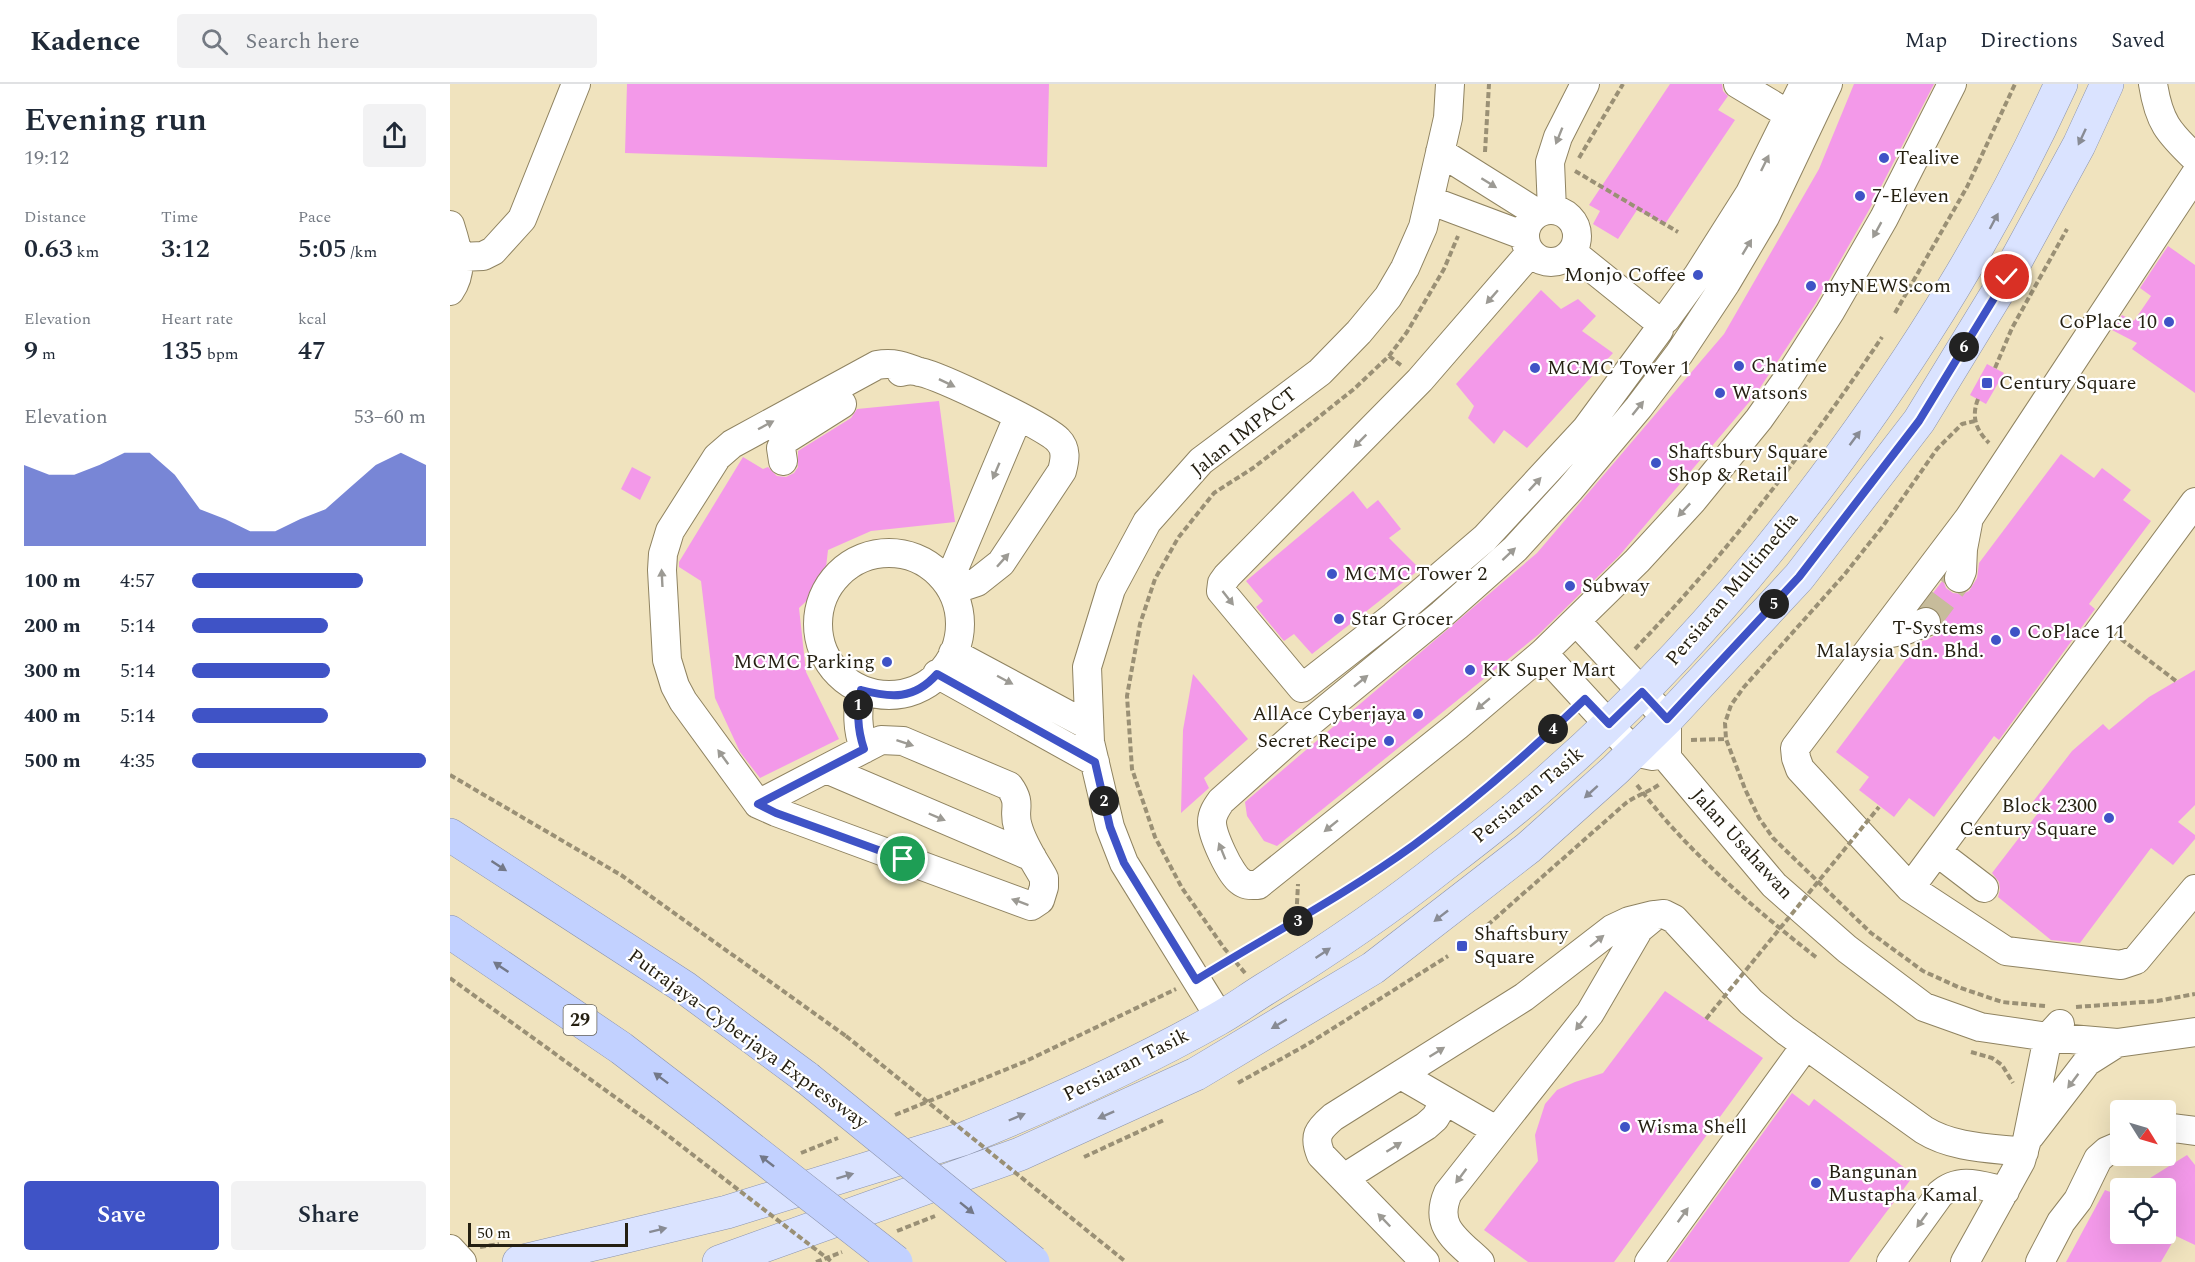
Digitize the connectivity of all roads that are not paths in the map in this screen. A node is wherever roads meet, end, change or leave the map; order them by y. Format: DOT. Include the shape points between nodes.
graph roads {
  1 [pos="576,84"];
  2 [pos="1450,84"];
  3 [pos="1585,84"];
  4 [pos="1738,84"];
  5 [pos="1803,84"];
  6 [pos="1828,84"];
  7 [pos="1952,84"];
  8 [pos="2061,84"];
  9 [pos="2107,84"];
  10 [pos="2153,84"];
  11 [pos="1788,114"];
  12 [pos="1440,152"];
  13 [pos="2195,158"];
  14 [pos="2195,175"];
  15 [pos="1430,200"];
  16 [pos="450,225"];
  17 [pos="1536,228"];
  18 [pos="1572,252"];
  19 [pos="460,257"];
  20 [pos="450,291"];
  21 [pos="1660,322"];
  22 [pos="919,372"];
  23 [pos="1018,417"];
  24 [pos="783,461"];
  25 [pos="2195,502"];
  26 [pos="1969,518"];
  27 [pos="1959,578"];
  28 [pos="951,586"];
  29 [pos="1576,621"];
  30 [pos="1926,622"];
  31 [pos="1881,635"];
  32 [pos="1543,653"];
  33 [pos="945,664"];
  34 [pos="861,690"];
  35 [pos="1642,692"];
  36 [pos="1609,724"];
  37 [pos="1089,726"];
  38 [pos="1667,739"];
  39 [pos="864,749"];
  40 [pos="1634,752"];
  41 [pos="1095,762"];
  42 [pos="826,769"];
  43 [pos="758,804"];
  44 [pos="450,835"];
  45 [pos="1937,852"];
  46 [pos="1032,857"];
  47 [pos="1910,888"];
  48 [pos="1984,888"];
  49 [pos="2195,889"];
  50 [pos="1651,918"];
  51 [pos="450,932"];
  52 [pos="2195,1017"];
  53 [pos="1220,1018"];
  54 [pos="2056,1019"];
  55 [pos="2195,1032"];
  56 [pos="2117,1043"];
  57 [pos="1806,1045"];
  58 [pos="1401,1075"];
  59 [pos="1445,1101"];
  60 [pos="2176,1128"];
  61 [pos="1496,1130"];
  62 [pos="2195,1131"];
  63 [pos="2026,1146"];
  64 [pos="2110,1150"];
  65 [pos="1344,1178"];
  66 [pos="2005,1191"];
  67 [pos="450,1249"];
  68 [pos="462,1262"];
  69 [pos="519,1262"];
  70 [pos="719,1262"];
  71 [pos="896,1262"];
  72 [pos="1032,1262"];
  73 [pos="1425,1262"];
  74 [pos="1480,1262"];
  75 [pos="1649,1262"];
  76 [pos="1891,1262"];
  77 [pos="1965,1262"];
  78 [pos="2040,1262"];
  1 -- 19 [label="street" via="522,219 493,251 483,256"];
  2 -- 12 [label="street, Jalan IMPACT"];
  3 -- 17 [label="street, one-way" via="1558,137"];
  4 -- 11 [label="street"];
  5 -- 11 [label="street"];
  32 -- 6 [label="street, one-way" via="1258,885 1247,885 1230,871 1212,826 1213,814 1221,801 1515,549 1570,489 1639,407 1726,283 1765,217"];
  7 -- 29 [label="street, one-way" via="1884,218 1788,378 1693,500"];
  35 -- 8 [label="main road, Persiaran Multimedia, one-way" via="1750,575 1876,410 1988,232"];
  9 -- 38 [label="main road, Persiaran Multimedia, one-way" via="2079,145 2007,277 1919,421"];
  10 -- 13 [label="street" via="2167,129"];
  21 -- 11 [label="street, one-way" via="1698,275 1750,193"];
  12 -- 15 [label="street, Jalan IMPACT"];
  12 -- 17 [label="street, one-way"];
  14 -- 26 [label="street"];
  15 -- 17 [label="street"];
  15 -- 37 [label="street, Jalan IMPACT" via="1405,268 1388,297 1359,332 1320,372 1201,461 1147,522 1111,589 1087,667"];
  16 -- 19 [label="street"];
  17 -- 18 [label="street" via="1536,259 1559,262"];
  17 -- 18 [label="street" via="1568,215 1578,237"];
  17 -- 21 [label="street, one-way" via="1420,380 1222,584 1221,591 1302,688 1485,538 1586,429"];
  18 -- 21 [label="street"];
  19 -- 20 [label="street"];
  22 -- 23 [label="street, one-way"];
  22 -- 24 [label="street" via="895,373 796,432 781,448"];
  43 -- 22 [label="street, one-way" via="675,686 667,660 662,570 670,531 717,457 738,440 877,365 899,364"];
  23 -- 28 [label="street, one-way"];
  28 -- 23 [label="street, one-way" via="977,582 1001,563 1062,471 1064,449 1059,441"];
  25 -- 45 [label="street"];
  26 -- 27 [label="street"];
  26 -- 31 [label="street"];
  28 -- 33 [label="street" via="962,621 959,637"];
  28 -- 34 [label="street" via="927,564 891,551 860,559 847,568 825,596 820,611 819,644 837,674"];
  29 -- 32 [label="street"];
  29 -- 35 [label="street, Jalan Usahawan"];
  30 -- 31 [label="street"];
  31 -- 47 [label="street" via="1795,748 1796,758 1800,769"];
  32 -- 36 [label="street"];
  33 -- 34 [label="street" via="930,682 914,692 898,696"];
  33 -- 37 [label="street, one-way"];
  33 -- 41 [label="street"];
  34 -- 39 [label="street" via="857,709"];
  35 -- 36 [label="main road, Persiaran Tasik"];
  35 -- 38 [label="street, Jalan Usahawan"];
  36 -- 40 [label="street"];
  53 -- 36 [label="main road, Persiaran Tasik, one-way" via="1390,908 1552,777"];
  37 -- 41 [label="street, Jalan IMPACT"];
  38 -- 40 [label="main road, Persiaran Tasik"];
  38 -- 54 [label="street, Jalan Usahawan" via="1774,885 1876,970 1930,994 1986,1011"];
  39 -- 42 [label="street"];
  39 -- 46 [label="street, one-way" via="881,740 903,741 1009,786 1018,804 1017,825"];
  40 -- 70 [label="main road, Persiaran Tasik, one-way" via="1528,848 1373,968 1196,1074 1020,1154"];
  41 -- 53 [label="street, Jalan IMPACT" via="1110,827 1124,863"];
  42 -- 43 [label="street"];
  42 -- 46 [label="street, one-way"];
  46 -- 43 [label="street, one-way" via="1044,878 1044,887 1040,900 1031,906"];
  44 -- 72 [label="highway, Putrajaya–Cyberjaya Expressway, one-way, bridge" via="684,987 807,1078"];
  45 -- 47 [label="street"];
  45 -- 48 [label="street"];
  47 -- 49 [label="street" via="2006,951 2121,965 2136,960"];
  50 -- 57 [label="street" via="1664,914 1674,919 1751,1002"];
  58 -- 50 [label="street, one-way" via="1524,997 1612,929 1629,921"];
  50 -- 61 [label="street, one-way" via="1639,928 1590,1013"];
  71 -- 51 [label="highway, 29, one-way, bridge" via="621,1048"];
  52 -- 54 [label="street, Jalan Usahawan" via="2123,1029"];
  69 -- 53 [label="main road, Persiaran Tasik, one-way" via="727,1212 963,1139 1059,1100"];
  54 -- 56 [label="street, Jalan Usahawan"];
  54 -- 63 [label="street"];
  55 -- 56 [label="street, Jalan Usahawan"];
  56 -- 63 [label="street, one-way" via="2087,1062"];
  57 -- 63 [label="street" via="1938,1139"];
  75 -- 57 [label="street, one-way"];
  58 -- 59 [label="street"];
  58 -- 65 [label="street" via="1323,1125 1317,1145"];
  59 -- 61 [label="street"];
  65 -- 59 [label="street, one-way" via="1426,1126"];
  60 -- 62 [label="street"];
  61 -- 74 [label="street, one-way" via="1443,1205 1442,1220 1449,1232"];
  63 -- 66 [label="street"];
  64 -- 78 [label="street" via="2098,1159"];
  73 -- 65 [label="street, one-way"];
  66 -- 76 [label="street, one-way" via="1968,1182 1947,1188"];
  66 -- 77 [label="street"];
  67 -- 68 [label="street"];
}
